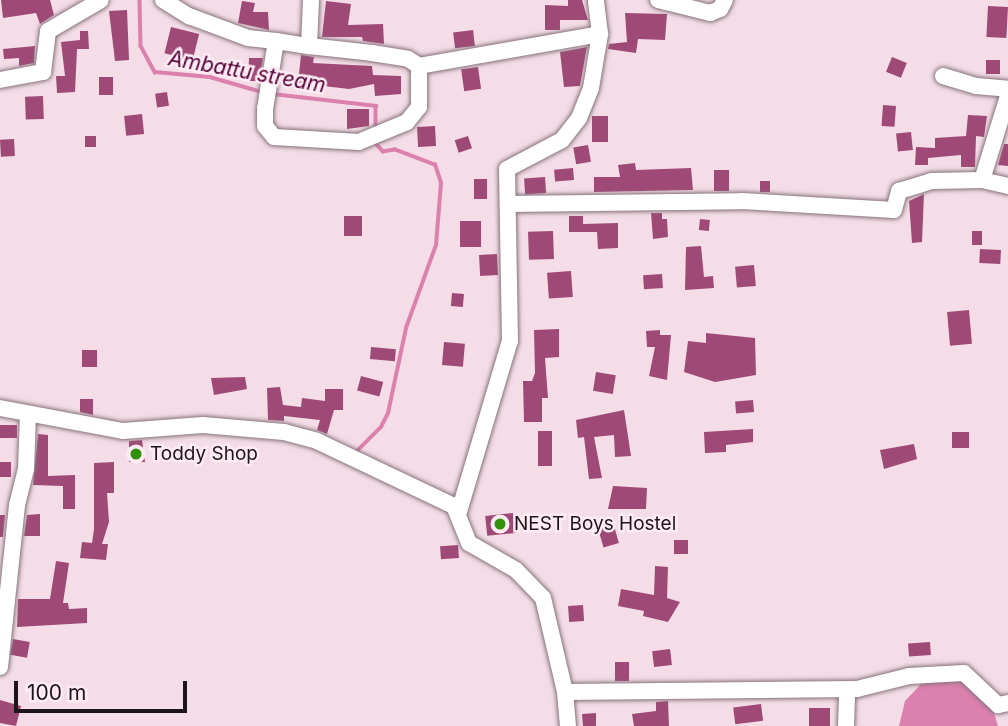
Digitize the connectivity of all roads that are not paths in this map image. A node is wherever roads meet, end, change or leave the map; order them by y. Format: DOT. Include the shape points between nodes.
graph roads {
  1 [pos="101,0"];
  2 [pos="163,0"];
  3 [pos="311,0"];
  4 [pos="596,0"];
  5 [pos="658,0"];
  6 [pos="725,0"];
  7 [pos="600,34"];
  8 [pos="276,41"];
  9 [pos="309,46"];
  10 [pos="419,66"];
  11 [pos="943,76"];
  12 [pos="0,80"];
  13 [pos="1008,89"];
  14 [pos="1008,96"];
  15 [pos="982,180"];
  16 [pos="1008,186"];
  17 [pos="508,204"];
  18 [pos="0,408"];
  19 [pos="28,414"];
  20 [pos="458,515"];
  21 [pos="3,601"];
  22 [pos="0,667"];
  23 [pos="847,690"];
  24 [pos="565,692"];
  25 [pos="1008,703"];
  26 [pos="568,726"];
  27 [pos="846,726"];
  1 -- 12 [label="street" via="48,31 43,72"];
  2 -- 8 [label="street" via="189,16 248,38"];
  3 -- 9 [label="street"];
  4 -- 7 [label="street"];
  5 -- 6 [label="street" via="710,13 720,9"];
  7 -- 10 [label="street"];
  7 -- 17 [label="street" via="591,88 579,118 562,140 507,169"];
  8 -- 9 [label="street"];
  8 -- 10 [label="street" via="265,126 274,137 359,142 407,122 419,107"];
  9 -- 10 [label="street" via="408,59"];
  11 -- 13 [label="street"];
  14 -- 15 [label="street"];
  15 -- 16 [label="street"];
  15 -- 17 [label="street" via="931,181 899,191 894,210 742,201"];
  17 -- 20 [label="street" via="510,341"];
  18 -- 19 [label="street"];
  19 -- 20 [label="street" via="123,431 203,425 284,432 317,441 454,506"];
  19 -- 21 [label="street" via="26,469"];
  20 -- 24 [label="street" via="469,543 516,569 543,598"];
  21 -- 22 [label="street"];
  23 -- 24 [label="street"];
  23 -- 25 [label="street" via="909,676 964,673 998,705"];
  23 -- 27 [label="street"];
  24 -- 26 [label="street"];
}
